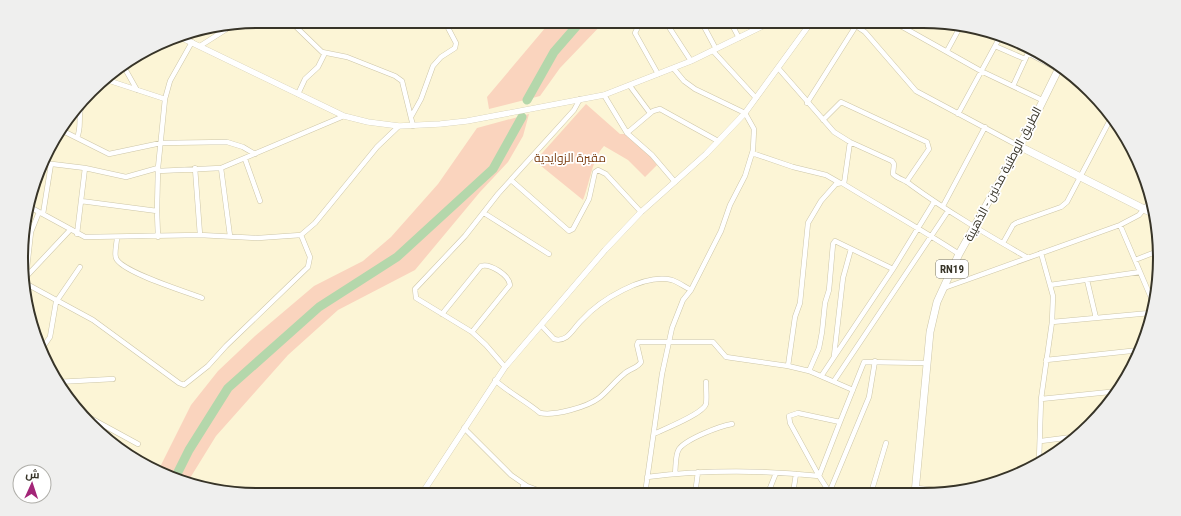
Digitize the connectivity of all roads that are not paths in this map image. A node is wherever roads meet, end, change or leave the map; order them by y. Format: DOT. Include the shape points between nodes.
graph roads {
  1 [pos="298,28"];
  2 [pos="450,28"];
  3 [pos="638,28"];
  4 [pos="670,28"];
  5 [pos="704,28"];
  6 [pos="734,28"];
  7 [pos="758,28"];
  8 [pos="807,28"];
  9 [pos="855,28"];
  10 [pos="859,28"];
  11 [pos="904,28"];
  12 [pos="224,30"];
  13 [pos="958,31"];
  14 [pos="739,38"];
  15 [pos="186,39"];
  16 [pos="998,40"];
  17 [pos="192,42"];
  18 [pos="200,46"];
  19 [pos="995,46"];
  20 [pos="715,50"];
  21 [pos="947,51"];
  22 [pos="325,53"];
  23 [pos="1028,54"];
  24 [pos="1025,59"];
  25 [pos="691,61"];
  26 [pos="674,69"];
  27 [pos="779,69"];
  28 [pos="126,70"];
  29 [pos="981,71"];
  30 [pos="1056,71"];
  31 [pos="658,74"];
  32 [pos="111,81"];
  33 [pos="630,86"];
  34 [pos="1013,86"];
  35 [pos="137,90"];
  36 [pos="298,94"];
  37 [pos="604,95"];
  38 [pos="756,98"];
  39 [pos="165,99"];
  40 [pos="580,99"];
  41 [pos="1042,100"];
  42 [pos="807,103"];
  43 [pos="80,112"];
  44 [pos="745,112"];
  45 [pos="650,113"];
  46 [pos="958,114"];
  47 [pos="344,116"];
  48 [pos="411,117"];
  49 [pos="823,120"];
  50 [pos="1109,123"];
  51 [pos="399,126"];
  52 [pos="413,126"];
  53 [pos="985,128"];
  54 [pos="65,133"];
  55 [pos="628,133"];
  56 [pos="77,138"];
  57 [pos="718,141"];
  58 [pos="850,142"];
  59 [pos="161,143"];
  60 [pos="1019,146"];
  61 [pos="752,153"];
  62 [pos="255,154"];
  63 [pos="245,159"];
  64 [pos="51,164"];
  65 [pos="85,168"];
  66 [pos="195,168"];
  67 [pos="221,168"];
  68 [pos="158,170"];
  69 [pos="1080,177"];
  70 [pos="511,180"];
  71 [pos="907,181"];
  72 [pos="674,182"];
  73 [pos="842,183"];
  74 [pos="81,201"];
  75 [pos="260,201"];
  76 [pos="934,202"];
  77 [pos="942,206"];
  78 [pos="33,209"];
  79 [pos="948,211"];
  80 [pos="157,212"];
  81 [pos="641,212"];
  82 [pos="1148,212"];
  83 [pos="41,213"];
  84 [pos="484,213"];
  85 [pos="1120,225"];
  86 [pos="975,227"];
  87 [pos="919,228"];
  88 [pos="70,230"];
  89 [pos="77,234"];
  90 [pos="200,235"];
  91 [pos="300,235"];
  92 [pos="230,236"];
  93 [pos="933,236"];
  94 [pos="117,237"];
  95 [pos="158,237"];
  96 [pos="1003,244"];
  97 [pos="851,249"];
  98 [pos="28,253"];
  99 [pos="1041,253"];
  100 [pos="1153,253"];
  101 [pos="549,254"];
  102 [pos="959,254"];
  103 [pos="1028,258"];
  104 [pos="1135,260"];
  105 [pos="80,267"];
  106 [pos="893,269"];
  107 [pos="1140,272"];
  108 [pos="28,275"];
  109 [pos="1087,280"];
  110 [pos="29,283"];
  111 [pos="1050,285"];
  112 [pos="942,289"];
  113 [pos="690,290"];
  114 [pos="1151,292"];
  115 [pos="202,298"];
  116 [pos="57,301"];
  117 [pos="1146,313"];
  118 [pos="442,314"];
  119 [pos="1096,318"];
  120 [pos="1052,322"];
  121 [pos="541,325"];
  122 [pos="472,332"];
  123 [pos="668,342"];
  124 [pos="45,344"];
  125 [pos="1133,351"];
  126 [pos="833,357"];
  127 [pos="1046,360"];
  128 [pos="875,362"];
  129 [pos="927,363"];
  130 [pos="788,366"];
  131 [pos="505,367"];
  132 [pos="809,371"];
  133 [pos="822,375"];
  134 [pos="113,379"];
  135 [pos="495,380"];
  136 [pos="834,381"];
  137 [pos="64,382"];
  138 [pos="706,382"];
  139 [pos="853,390"];
  140 [pos="1110,392"];
  141 [pos="1041,399"];
  142 [pos="94,420"];
  143 [pos="840,422"];
  144 [pos="732,424"];
  145 [pos="464,428"];
  146 [pos="654,434"];
  147 [pos="1066,438"];
  148 [pos="1040,441"];
  149 [pos="886,443"];
  150 [pos="138,444"];
  151 [pos="1039,456"];
  152 [pos="698,472"];
  153 [pos="776,473"];
  154 [pos="675,474"];
  155 [pos="796,474"];
  156 [pos="819,476"];
  157 [pos="647,477"];
  158 [pos="524,484"];
  159 [pos="425,488"];
  160 [pos="522,488"];
  161 [pos="534,488"];
  162 [pos="646,488"];
  163 [pos="696,488"];
  164 [pos="770,488"];
  165 [pos="794,488"];
  166 [pos="826,488"];
  167 [pos="830,488"];
  168 [pos="872,488"];
  169 [pos="915,488"];
  1 -- 22 [label="street"];
  2 -- 48 [label="street" via="456,43 455,48 432,66 421,99"];
  3 -- 31 [label="street" via="635,33"];
  4 -- 25 [label="street"];
  5 -- 20 [label="street"];
  6 -- 14 [label="street"];
  7 -- 14 [label="street"];
  8 -- 27 [label="street"];
  9 -- 42 [label="street"];
  10 -- 46 [label="street" via="916,91"];
  11 -- 21 [label="street"];
  12 -- 18 [label="street"];
  13 -- 21 [label="street"];
  14 -- 20 [label="street"];
  15 -- 17 [label="street"];
  16 -- 19 [label="street"];
  17 -- 18 [label="street"];
  17 -- 39 [label="street" via="170,81"];
  18 -- 36 [label="street"];
  19 -- 24 [label="street"];
  19 -- 29 [label="street"];
  20 -- 25 [label="street"];
  20 -- 38 [label="street"];
  21 -- 29 [label="street"];
  22 -- 36 [label="street" via="318,67 304,79"];
  22 -- 48 [label="street" via="347,57 399,78 404,85"];
  23 -- 24 [label="street"];
  24 -- 34 [label="street"];
  25 -- 26 [label="street"];
  26 -- 31 [label="street"];
  26 -- 44 [label="street" via="695,89"];
  27 -- 38 [label="street"];
  27 -- 42 [label="street"];
  28 -- 35 [label="street"];
  29 -- 34 [label="street"];
  29 -- 46 [label="street"];
  30 -- 41 [label="main road, الطريق الوطنية مدنين - الذهيبة / RN19"];
  31 -- 33 [label="street"];
  32 -- 35 [label="street"];
  33 -- 37 [label="street"];
  33 -- 45 [label="street"];
  34 -- 41 [label="street"];
  35 -- 39 [label="street"];
  36 -- 47 [label="street"];
  37 -- 40 [label="street"];
  37 -- 55 [label="street"];
  38 -- 44 [label="street"];
  39 -- 59 [label="street"];
  40 -- 52 [label="street" via="467,121"];
  40 -- 70 [label="street" via="574,110"];
  41 -- 60 [label="main road, الطريق الوطنية مدنين - الذهيبة / RN19"];
  42 -- 49 [label="street"];
  43 -- 56 [label="street" via="81,129"];
  44 -- 57 [label="street"];
  44 -- 61 [label="street" via="754,129"];
  45 -- 55 [label="street"];
  45 -- 57 [label="street" via="657,109 664,111"];
  46 -- 53 [label="street"];
  47 -- 51 [label="street"];
  47 -- 62 [label="street"];
  48 -- 52 [label="street"];
  49 -- 58 [label="street" via="834,132"];
  49 -- 71 [label="street" via="841,102 927,142 930,149"];
  50 -- 69 [label="street"];
  51 -- 52 [label="street"];
  51 -- 91 [label="street" via="377,147 315,223"];
  53 -- 60 [label="street"];
  53 -- 77 [label="street"];
  54 -- 56 [label="street"];
  55 -- 72 [label="street" via="652,155"];
  56 -- 59 [label="street" via="113,154"];
  57 -- 72 [label="street"];
  58 -- 71 [label="street" via="892,161 893,174"];
  58 -- 73 [label="street"];
  59 -- 62 [label="street" via="227,142"];
  59 -- 68 [label="street"];
  60 -- 69 [label="main road"];
  60 -- 86 [label="main road, الطريق الوطنية مدنين - الذهيبة / RN19"];
  61 -- 73 [label="street" via="826,175"];
  61 -- 113 [label="street" via="721,231"];
  62 -- 63 [label="street"];
  63 -- 67 [label="street"];
  63 -- 75 [label="street"];
  64 -- 65 [label="street"];
  64 -- 83 [label="street"];
  65 -- 68 [label="street" via="129,177 145,171"];
  65 -- 74 [label="street"];
  66 -- 67 [label="street"];
  66 -- 68 [label="street"];
  66 -- 90 [label="street"];
  67 -- 92 [label="street"];
  68 -- 80 [label="street"];
  69 -- 82 [label="main road"];
  69 -- 96 [label="street" via="1065,205 1016,223"];
  70 -- 81 [label="street" via="569,231 573,229 588,199 595,172 598,170 606,174"];
  70 -- 84 [label="street"];
  71 -- 76 [label="street"];
  72 -- 81 [label="street"];
  73 -- 87 [label="street"];
  73 -- 130 [label="street" via="836,184 821,201 808,223 802,284"];
  74 -- 80 [label="street"];
  74 -- 89 [label="street"];
  76 -- 77 [label="street"];
  76 -- 87 [label="street"];
  77 -- 79 [label="street"];
  78 -- 83 [label="street"];
  79 -- 86 [label="street"];
  79 -- 93 [label="street"];
  80 -- 95 [label="street"];
  81 -- 121 [label="street"];
  82 -- 85 [label="street"];
  83 -- 88 [label="street"];
  83 -- 98 [label="street" via="31,232"];
  84 -- 101 [label="street"];
  84 -- 118 [label="street" via="415,289 416,298"];
  85 -- 99 [label="street"];
  85 -- 104 [label="street"];
  86 -- 96 [label="street"];
  86 -- 102 [label="main road, الطريق الوطنية مدنين - الذهيبة / RN19"];
  87 -- 93 [label="street"];
  87 -- 106 [label="street"];
  88 -- 89 [label="street"];
  88 -- 108 [label="street"];
  89 -- 94 [label="street" via="85,237"];
  90 -- 92 [label="street"];
  90 -- 95 [label="street"];
  91 -- 92 [label="street" via="258,238"];
  91 -- 116 [label="street" via="310,257 308,267 204,370 184,385 103,326"];
  93 -- 102 [label="street"];
  93 -- 136 [label="street"];
  94 -- 95 [label="street"];
  94 -- 115 [label="street" via="115,257 119,263 153,280"];
  96 -- 103 [label="street"];
  97 -- 106 [label="street"];
  97 -- 126 [label="street" via="843,278"];
  97 -- 132 [label="street" via="835,242 831,247 829,290 822,332 819,348"];
  99 -- 103 [label="street"];
  99 -- 111 [label="street"];
  100 -- 104 [label="street"];
  102 -- 112 [label="main road, الطريق الوطنية مدنين - الذهيبة / RN19"];
  103 -- 112 [label="street"];
  104 -- 107 [label="street"];
  105 -- 116 [label="street"];
  106 -- 126 [label="street"];
  107 -- 109 [label="street"];
  107 -- 114 [label="street"];
  109 -- 111 [label="street"];
  109 -- 119 [label="street"];
  110 -- 116 [label="street"];
  111 -- 120 [label="street" via="1053,296"];
  112 -- 129 [label="main road, الطريق الوطنية مدنين - الذهيبة / RN19" via="934,316"];
  113 -- 121 [label="street" via="671,280 638,282 588,314 562,341 554,340"];
  113 -- 123 [label="street" via="683,300"];
  116 -- 124 [label="street" via="50,337"];
  117 -- 119 [label="street"];
  118 -- 122 [label="street"];
  118 -- 122 [label="street" via="481,266 489,266 508,279 510,285"];
  119 -- 120 [label="street"];
  120 -- 127 [label="street"];
  121 -- 131 [label="street"];
  122 -- 131 [label="street"];
  123 -- 130 [label="street" via="713,342 726,357"];
  123 -- 135 [label="street" via="638,342 641,363 622,375 599,397 573,409 555,413 540,413 528,402 510,394"];
  123 -- 146 [label="street"];
  125 -- 127 [label="street"];
  126 -- 133 [label="street"];
  127 -- 141 [label="street"];
  128 -- 129 [label="street"];
  128 -- 139 [label="street" via="867,361 862,365"];
  128 -- 167 [label="street" via="869,398"];
  129 -- 169 [label="main road, الطريق الوطنية مدنين - الذهيبة / RN19"];
  130 -- 132 [label="street"];
  131 -- 135 [label="street"];
  132 -- 133 [label="street"];
  133 -- 136 [label="street"];
  134 -- 137 [label="street"];
  135 -- 145 [label="street"];
  136 -- 139 [label="street"];
  138 -- 146 [label="street" via="704,407"];
  139 -- 143 [label="street"];
  140 -- 141 [label="street"];
  141 -- 148 [label="street"];
  142 -- 150 [label="street"];
  143 -- 156 [label="street"];
  143 -- 156 [label="street" via="798,413 790,416 790,423"];
  144 -- 154 [label="street" via="714,429 681,447 677,454"];
  145 -- 158 [label="street" via="500,466"];
  145 -- 159 [label="street"];
  146 -- 157 [label="street"];
  147 -- 148 [label="street"];
  148 -- 151 [label="street"];
  149 -- 168 [label="street"];
  152 -- 153 [label="street"];
  152 -- 154 [label="street"];
  152 -- 163 [label="street"];
  153 -- 155 [label="street"];
  153 -- 164 [label="street"];
  154 -- 157 [label="street"];
  155 -- 156 [label="street"];
  155 -- 165 [label="street"];
  156 -- 166 [label="street"];
  157 -- 162 [label="street"];
  158 -- 160 [label="street"];
  158 -- 161 [label="street"];
}
